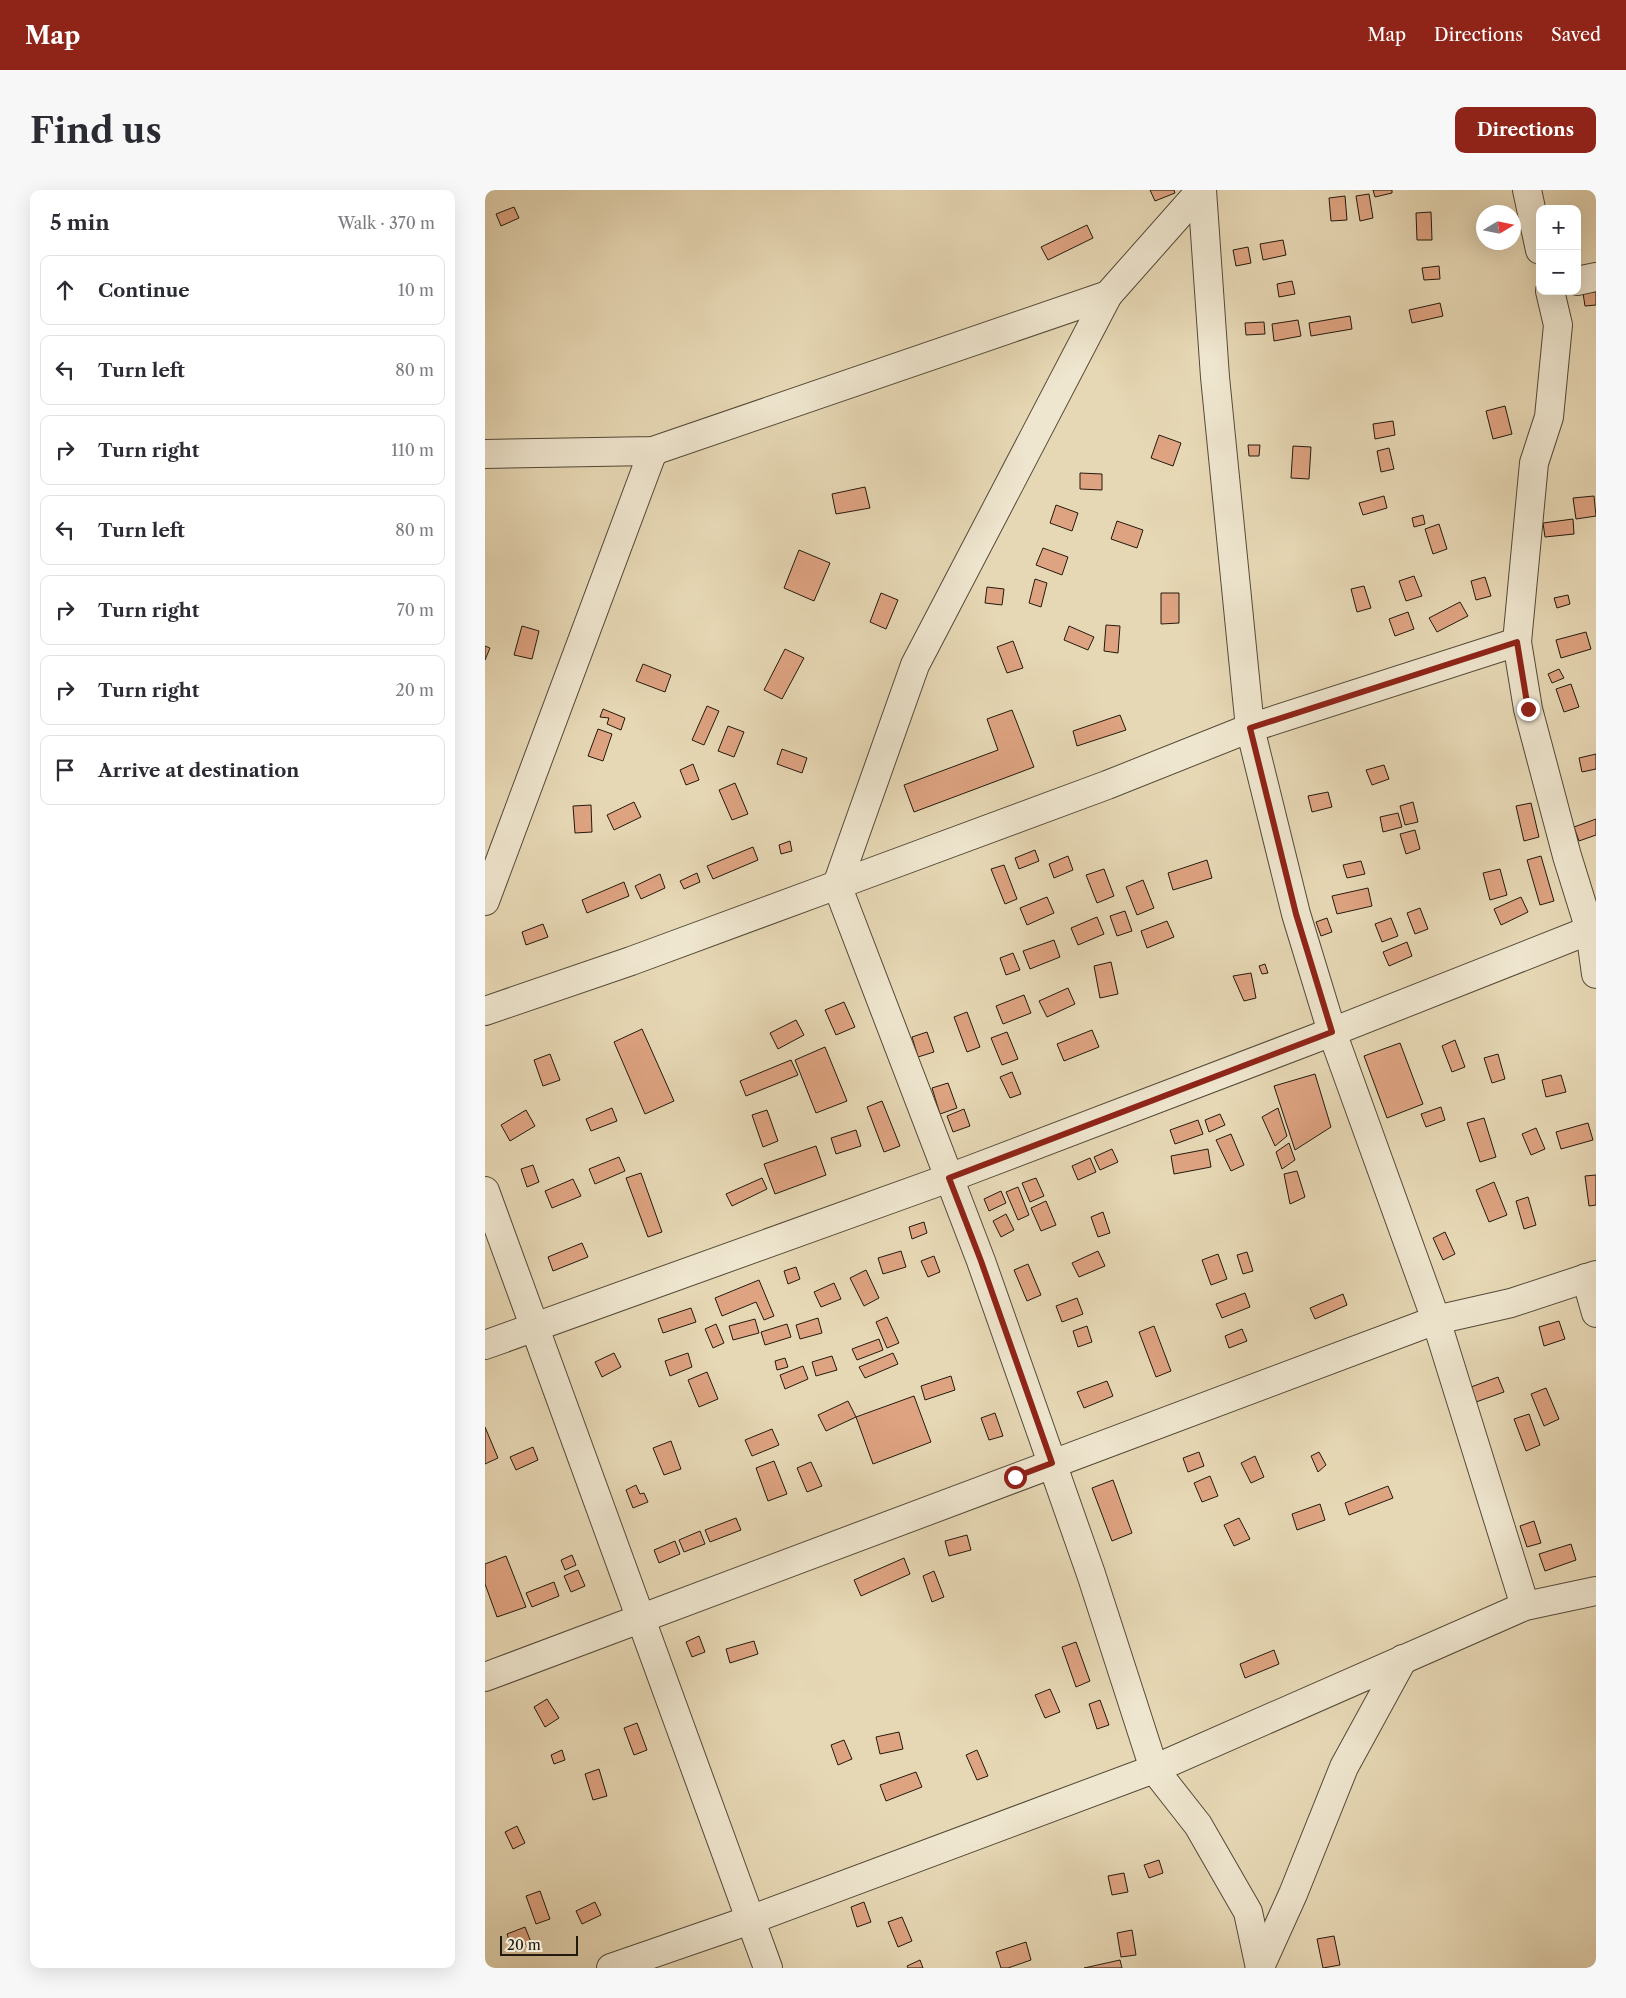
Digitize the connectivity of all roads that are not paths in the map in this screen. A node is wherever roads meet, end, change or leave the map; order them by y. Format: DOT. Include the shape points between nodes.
graph roads {
  1 [pos="1202,190"];
  2 [pos="1527,190"];
  3 [pos="1536,232"];
  4 [pos="1596,277"];
  5 [pos="1581,280"];
  6 [pos="1108,294"];
  7 [pos="1551,295"];
  8 [pos="653,451"];
  9 [pos="485,454"];
  10 [pos="1517,642"];
  11 [pos="1250,728"];
  12 [pos="837,885"];
  13 [pos="485,901"];
  14 [pos="1590,930"];
  15 [pos="1596,974"];
  16 [pos="485,1011"];
  17 [pos="1332,1032"];
  18 [pos="949,1178"];
  19 [pos="485,1191"];
  20 [pos="1591,1276"];
  21 [pos="1596,1313"];
  22 [pos="1436,1320"];
  23 [pos="534,1326"];
  24 [pos="485,1345"];
  25 [pos="1052,1463"];
  26 [pos="1596,1591"];
  27 [pos="1525,1606"];
  28 [pos="641,1617"];
  29 [pos="1403,1659"];
  30 [pos="485,1677"];
  31 [pos="1154,1769"];
  32 [pos="750,1920"];
  33 [pos="1260,1967"];
  34 [pos="611,1968"];
  35 [pos="768,1968"];
  1 -- 6 [label="street"];
  1 -- 11 [label="street" via="1215,377"];
  2 -- 3 [label="street"];
  4 -- 5 [label="street"];
  6 -- 8 [label="street"];
  6 -- 12 [label="street" via="915,665"];
  7 -- 10 [label="street" via="1558,325 1549,417 1534,463"];
  8 -- 9 [label="street"];
  8 -- 13 [label="street"];
  10 -- 11 [label="street"];
  10 -- 14 [label="street" via="1528,709"];
  11 -- 12 [label="street"];
  11 -- 17 [label="street" via="1296,914"];
  12 -- 16 [label="street"];
  12 -- 18 [label="street"];
  14 -- 15 [label="street"];
  14 -- 17 [label="street"];
  17 -- 18 [label="street"];
  17 -- 22 [label="street"];
  18 -- 23 [label="street"];
  18 -- 25 [label="street"];
  19 -- 23 [label="street"];
  20 -- 21 [label="street"];
  20 -- 22 [label="street" via="1511,1302"];
  22 -- 25 [label="street"];
  22 -- 27 [label="street"];
  23 -- 24 [label="street"];
  23 -- 28 [label="street"];
  25 -- 28 [label="street"];
  25 -- 31 [label="street"];
  26 -- 27 [label="street"];
  27 -- 29 [label="street"];
  28 -- 30 [label="street"];
  28 -- 32 [label="street"];
  29 -- 31 [label="street"];
  29 -- 33 [label="street" via="1344,1767"];
  31 -- 32 [label="street"];
  31 -- 33 [label="street" via="1198,1825 1249,1912"];
  32 -- 34 [label="street"];
  32 -- 35 [label="street"];
}
